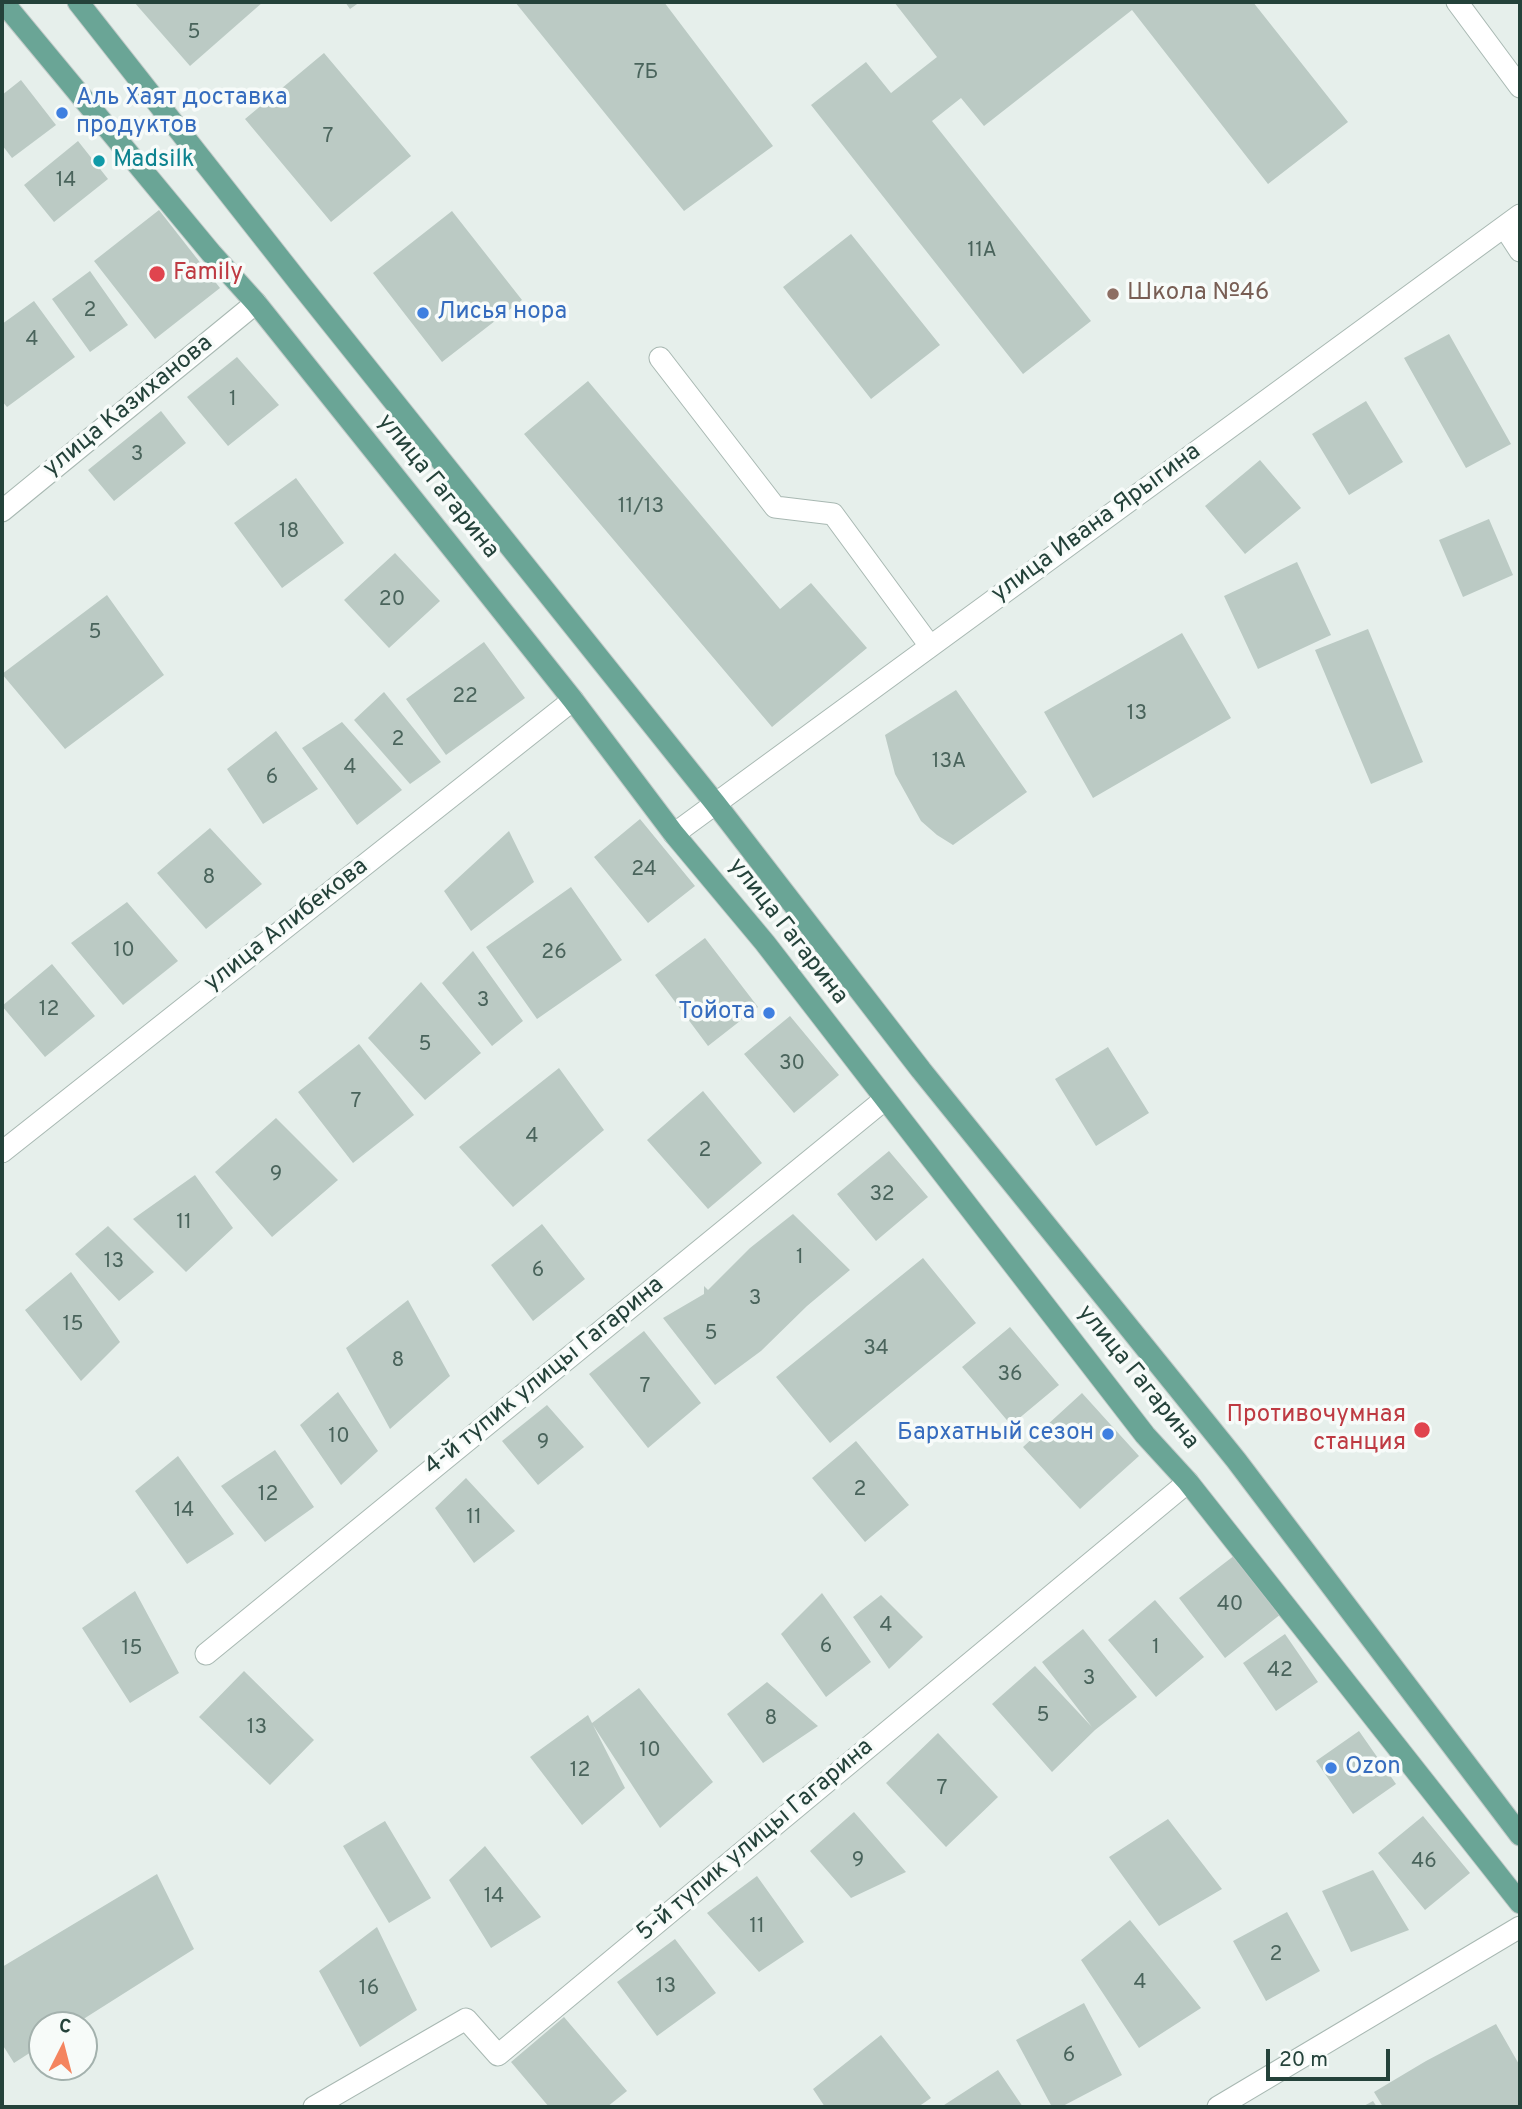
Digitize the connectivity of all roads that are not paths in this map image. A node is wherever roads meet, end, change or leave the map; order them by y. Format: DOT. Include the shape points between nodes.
graph roads {
  1 [pos="4,2"];
  2 [pos="78,2"];
  3 [pos="1457,2"];
  4 [pos="1520,87"];
  5 [pos="1513,221"];
  6 [pos="1520,251"];
  7 [pos="256,303"];
  8 [pos="660,358"];
  9 [pos="2,511"];
  10 [pos="930,646"];
  11 [pos="573,700"];
  12 [pos="715,803"];
  13 [pos="674,834"];
  14 [pos="884,1100"];
  15 [pos="2,1152"];
  16 [pos="1188,1482"];
  17 [pos="206,1654"];
  18 [pos="1520,1835"];
  19 [pos="1520,1903"];
  20 [pos="1520,1927"];
  21 [pos="314,2107"];
  22 [pos="1218,2107"];
  1 -- 7 [label="main road, улица Гагарина"];
  2 -- 12 [label="main road, улица Гагарина"];
  3 -- 4 [label="street"];
  5 -- 6 [label="street"];
  5 -- 10 [label="street, улица Ивана Ярыгина"];
  7 -- 9 [label="street, улица Казиханова"];
  7 -- 11 [label="main road, улица Гагарина"];
  8 -- 10 [label="street" via="775,507 833,514"];
  10 -- 12 [label="street, улица Ивана Ярыгина"];
  11 -- 13 [label="main road, улица Гагарина"];
  11 -- 15 [label="street, улица Алибекова"];
  12 -- 13 [label="street, улица Ивана Ярыгина"];
  12 -- 18 [label="main road, улица Гагарина" via="921,1070 1236,1460"];
  13 -- 14 [label="main road, улица Гагарина" via="765,943"];
  14 -- 16 [label="main road, улица Гагарина" via="1145,1435"];
  14 -- 17 [label="street, 4-й тупик улицы Гагарина"];
  16 -- 19 [label="main road, улица Гагарина"];
  16 -- 21 [label="street, 5-й тупик улицы Гагарина" via="498,2055 466,2019"];
  20 -- 22 [label="street"];
}
